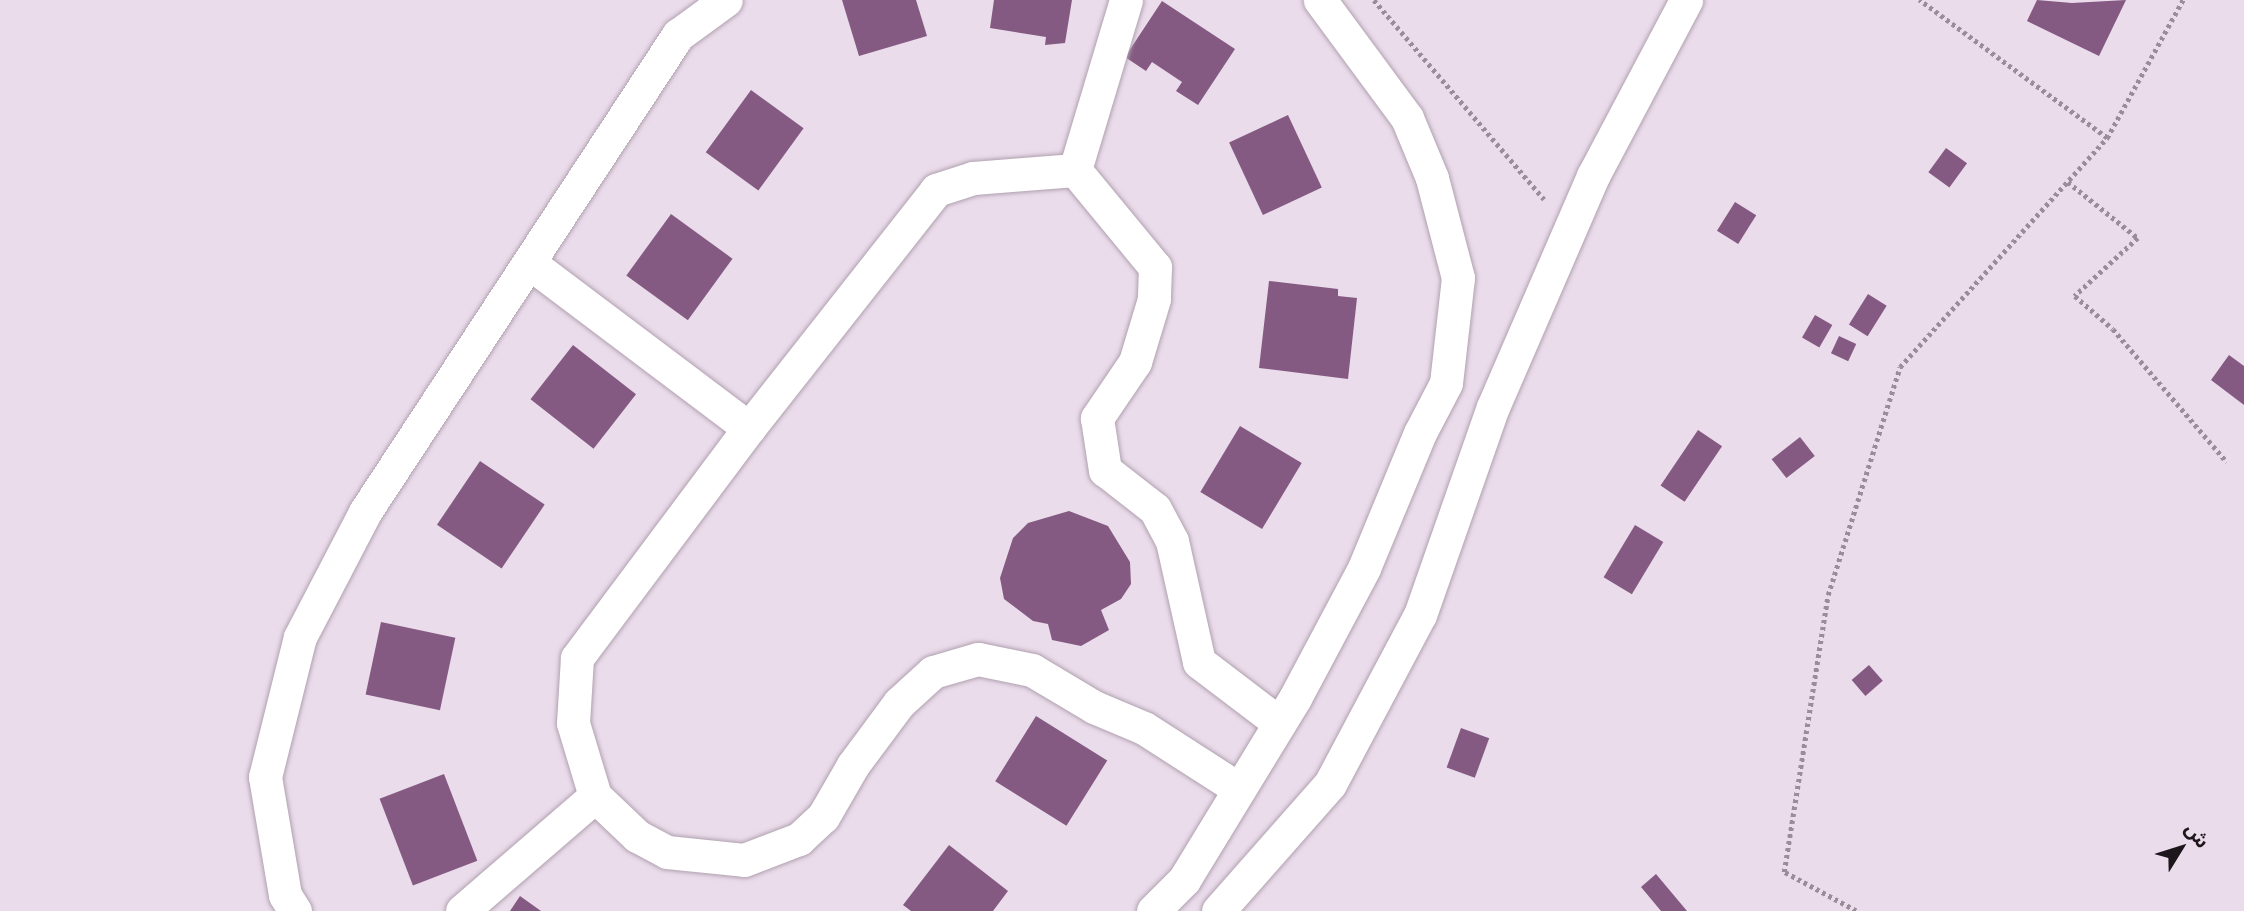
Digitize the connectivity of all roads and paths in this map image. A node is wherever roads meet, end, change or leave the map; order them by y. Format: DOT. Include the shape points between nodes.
graph roads {
  1 [pos="726,0"];
  2 [pos="1126,0"];
  3 [pos="1320,0"];
  4 [pos="1374,0"];
  5 [pos="1686,0"];
  6 [pos="1919,0"];
  7 [pos="2183,0"];
  8 [pos="2107,138"];
  9 [pos="1075,170"];
  10 [pos="2068,182"];
  11 [pos="1570,230"];
  12 [pos="531,264"];
  13 [pos="749,428"];
  14 [pos="2228,462"];
  15 [pos="1279,723"];
  16 [pos="1239,789"];
  17 [pos="595,796"];
  18 [pos="295,911"];
  19 [pos="462,911"];
  20 [pos="1153,911"];
  21 [pos="1218,911"];
  22 [pos="1856,911"];
  1 -- 12 [label="street" via="678,35"];
  2 -- 9 [label="street"];
  3 -- 15 [label="street" via="1407,118 1432,178 1458,278 1447,383 1420,433 1364,568"];
  4 -- 11 [label="path"];
  5 -- 11 [label="street"];
  6 -- 8 [label="path"];
  7 -- 8 [label="path"];
  8 -- 10 [label="path"];
  9 -- 13 [label="street" via="973,178 936,190"];
  9 -- 15 [label="street" via="1155,267 1154,299 1135,362 1097,418 1105,470 1155,509 1171,541 1199,662"];
  10 -- 14 [label="path" via="2138,239 2075,296 2113,329"];
  10 -- 22 [label="path" via="1900,367 1828,594 1784,872"];
  11 -- 21 [label="street" via="1493,407 1420,615 1330,784"];
  12 -- 13 [label="street"];
  12 -- 18 [label="street" via="365,512 300,637 265,777 285,895"];
  13 -- 17 [label="street" via="577,658 573,723"];
  15 -- 16 [label="street"];
  16 -- 17 [label="street" via="1144,728 1094,707 1032,670 978,659 933,672 900,703 853,765 823,817 799,839 744,860 667,852 637,836"];
  16 -- 20 [label="street" via="1184,880"];
  17 -- 19 [label="street"];
}
